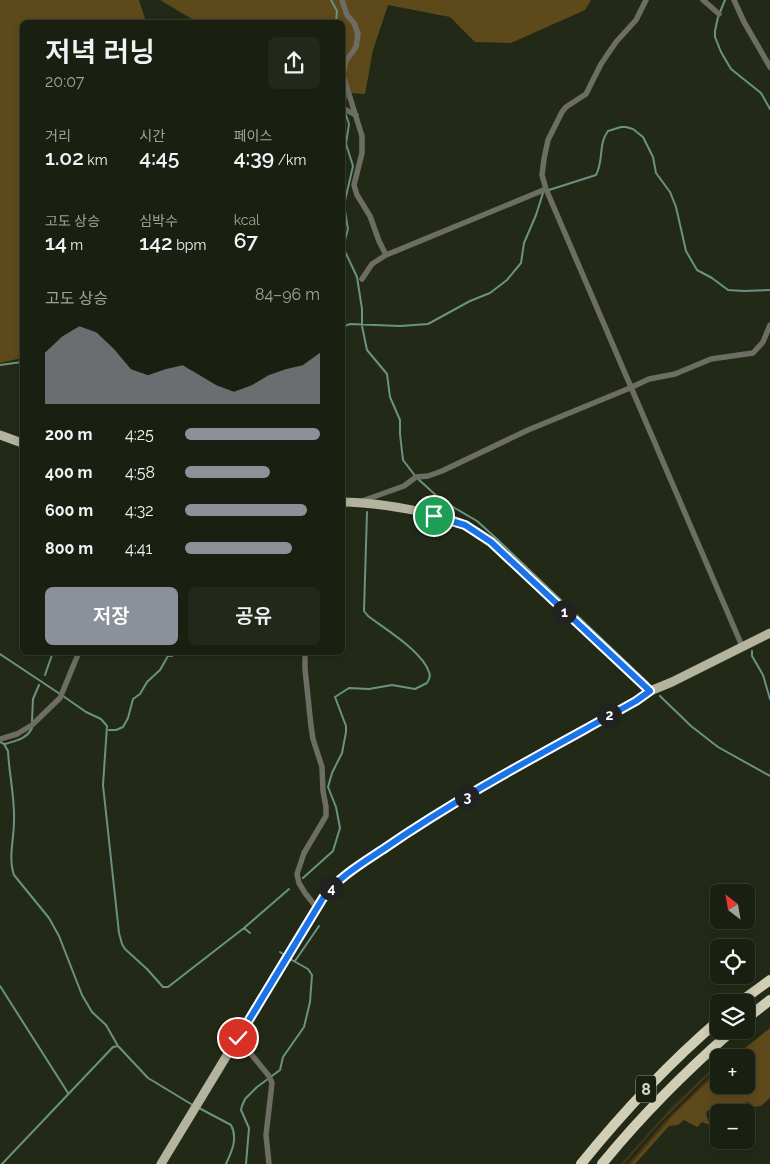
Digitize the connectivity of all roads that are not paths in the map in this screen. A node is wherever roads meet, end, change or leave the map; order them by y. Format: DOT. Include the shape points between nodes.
graph roads {
  1 [pos="342,0"];
  2 [pos="646,0"];
  3 [pos="703,0"];
  4 [pos="734,0"];
  5 [pos="718,14"];
  6 [pos="345,66"];
  7 [pos="770,67"];
  8 [pos="345,81"];
  9 [pos="345,110"];
  10 [pos="357,116"];
  11 [pos="546,189"];
  12 [pos="386,255"];
  13 [pos="362,279"];
  14 [pos="770,325"];
  15 [pos="630,388"];
  16 [pos="0,435"];
  17 [pos="20,442"];
  18 [pos="357,502"];
  19 [pos="345,505"];
  20 [pos="770,633"];
  21 [pos="742,646"];
  22 [pos="78,655"];
  23 [pos="305,655"];
  24 [pos="650,691"];
  25 [pos="0,738"];
  26 [pos="317,908"];
  27 [pos="770,980"];
  28 [pos="751,994"];
  29 [pos="770,1000"];
  30 [pos="755,1012"];
  31 [pos="710,1028"];
  32 [pos="238,1038"];
  33 [pos="723,1039"];
  34 [pos="161,1164"];
  35 [pos="269,1164"];
  36 [pos="581,1164"];
  37 [pos="602,1164"];
  1 -- 6 [label="street" via="358,34 356,47"];
  2 -- 11 [label="street" via="636,20 601,64 586,94 566,107 557,120 544,159 542,175"];
  3 -- 5 [label="street"];
  4 -- 7 [label="street"];
  8 -- 10 [label="street"];
  9 -- 10 [label="street"];
  10 -- 12 [label="street" via="362,145 355,190"];
  11 -- 12 [label="street"];
  11 -- 15 [label="street"];
  12 -- 13 [label="street" via="372,264"];
  14 -- 15 [label="street" via="763,342 753,352 711,359"];
  15 -- 18 [label="street" via="528,430 432,475 416,477 404,486"];
  15 -- 21 [label="street"];
  16 -- 17 [label="main road"];
  18 -- 19 [label="main road"];
  18 -- 24 [label="main road" via="434,516 465,525 481,535"];
  20 -- 21 [label="main road"];
  21 -- 24 [label="main road"];
  22 -- 25 [label="street" via="60,698 32,725 17,734"];
  23 -- 26 [label="street" via="311,726 322,767 326,816 304,853 297,874 299,883"];
  24 -- 26 [label="main road" via="410,831 335,884"];
  26 -- 32 [label="main road"];
  27 -- 28 [label="highway"];
  29 -- 30 [label="highway"];
  31 -- 36 [label="highway, 8" via="626,1109"];
  32 -- 34 [label="main road"];
  32 -- 35 [label="street" via="270,1077 272,1086 266,1135"];
  33 -- 37 [label="highway, 8" via="670,1088"];
}
